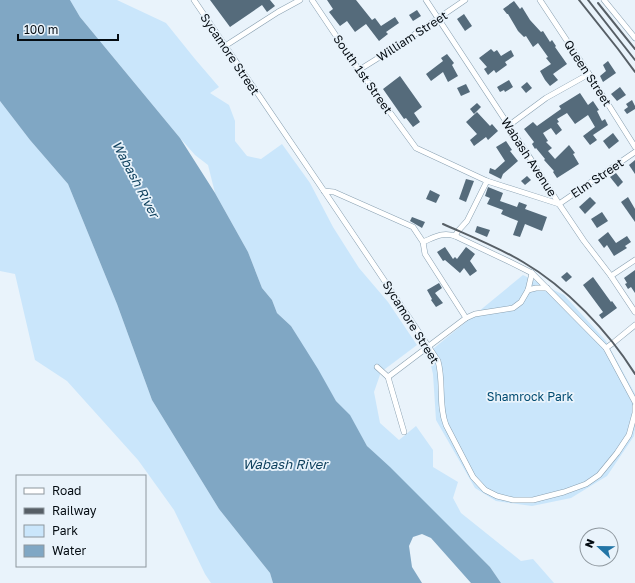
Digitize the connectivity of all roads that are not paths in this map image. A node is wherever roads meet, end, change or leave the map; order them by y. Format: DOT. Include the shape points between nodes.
graph roads {
  1 [pos="194,0"];
  2 [pos="300,0"];
  3 [pos="312,0"];
  4 [pos="426,0"];
  5 [pos="465,0"];
  6 [pos="540,0"];
  7 [pos="604,0"];
  8 [pos="438,19"];
  9 [pos="635,38"];
  10 [pos="225,46"];
  11 [pos="359,70"];
  12 [pos="590,74"];
  13 [pos="508,126"];
  14 [pos="635,147"];
  15 [pos="635,152"];
  16 [pos="487,181"];
  17 [pos="324,191"];
  18 [pos="559,204"];
  19 [pos="455,236"];
  20 [pos="423,242"];
  21 [pos="635,260"];
  22 [pos="532,273"];
  23 [pos="611,276"];
  24 [pos="547,288"];
  25 [pos="528,290"];
  26 [pos="635,312"];
  27 [pos="466,318"];
  28 [pos="635,325"];
  29 [pos="428,348"];
  30 [pos="606,348"];
  31 [pos="377,368"];
  32 [pos="388,377"];
  33 [pos="635,402"];
  34 [pos="635,406"];
  35 [pos="404,432"];
  1 -- 10 [label="street, Sycamore Street"];
  2 -- 10 [label="street"];
  3 -- 11 [label="street, South 1st Street"];
  4 -- 8 [label="street, Wabash Avenue"];
  5 -- 8 [label="street, William Street"];
  6 -- 12 [label="street, Queen Street"];
  7 -- 9 [label="street"];
  8 -- 11 [label="street, William Street"];
  8 -- 13 [label="street, Wabash Avenue"];
  10 -- 17 [label="street, Sycamore Street"];
  11 -- 16 [label="street, South 1st Street" via="416,148"];
  12 -- 13 [label="street" via="546,98"];
  12 -- 14 [label="street, Queen Street"];
  13 -- 18 [label="street, Wabash Avenue"];
  15 -- 18 [label="street, Elm Street"];
  16 -- 18 [label="street"];
  16 -- 19 [label="street" via="467,221"];
  17 -- 20 [label="street" via="334,192 413,227"];
  17 -- 29 [label="street, Sycamore Street"];
  18 -- 23 [label="street, Wabash Avenue"];
  19 -- 20 [label="street" via="443,234"];
  19 -- 22 [label="street"];
  20 -- 27 [label="street" via="425,254"];
  21 -- 23 [label="street"];
  22 -- 24 [label="street"];
  22 -- 25 [label="street"];
  23 -- 26 [label="street, Wabash Avenue"];
  24 -- 25 [label="street"];
  24 -- 30 [label="street"];
  25 -- 27 [label="street" via="521,302 513,308 475,314"];
  27 -- 29 [label="street"];
  28 -- 30 [label="street"];
  29 -- 32 [label="street"];
  29 -- 34 [label="street, Sycamore Street" via="440,368 442,410 446,425 473,477 485,490 497,496 514,500 534,500 586,484 599,475 629,435"];
  30 -- 33 [label="street"];
  31 -- 32 [label="street"];
  32 -- 35 [label="street"];
}
